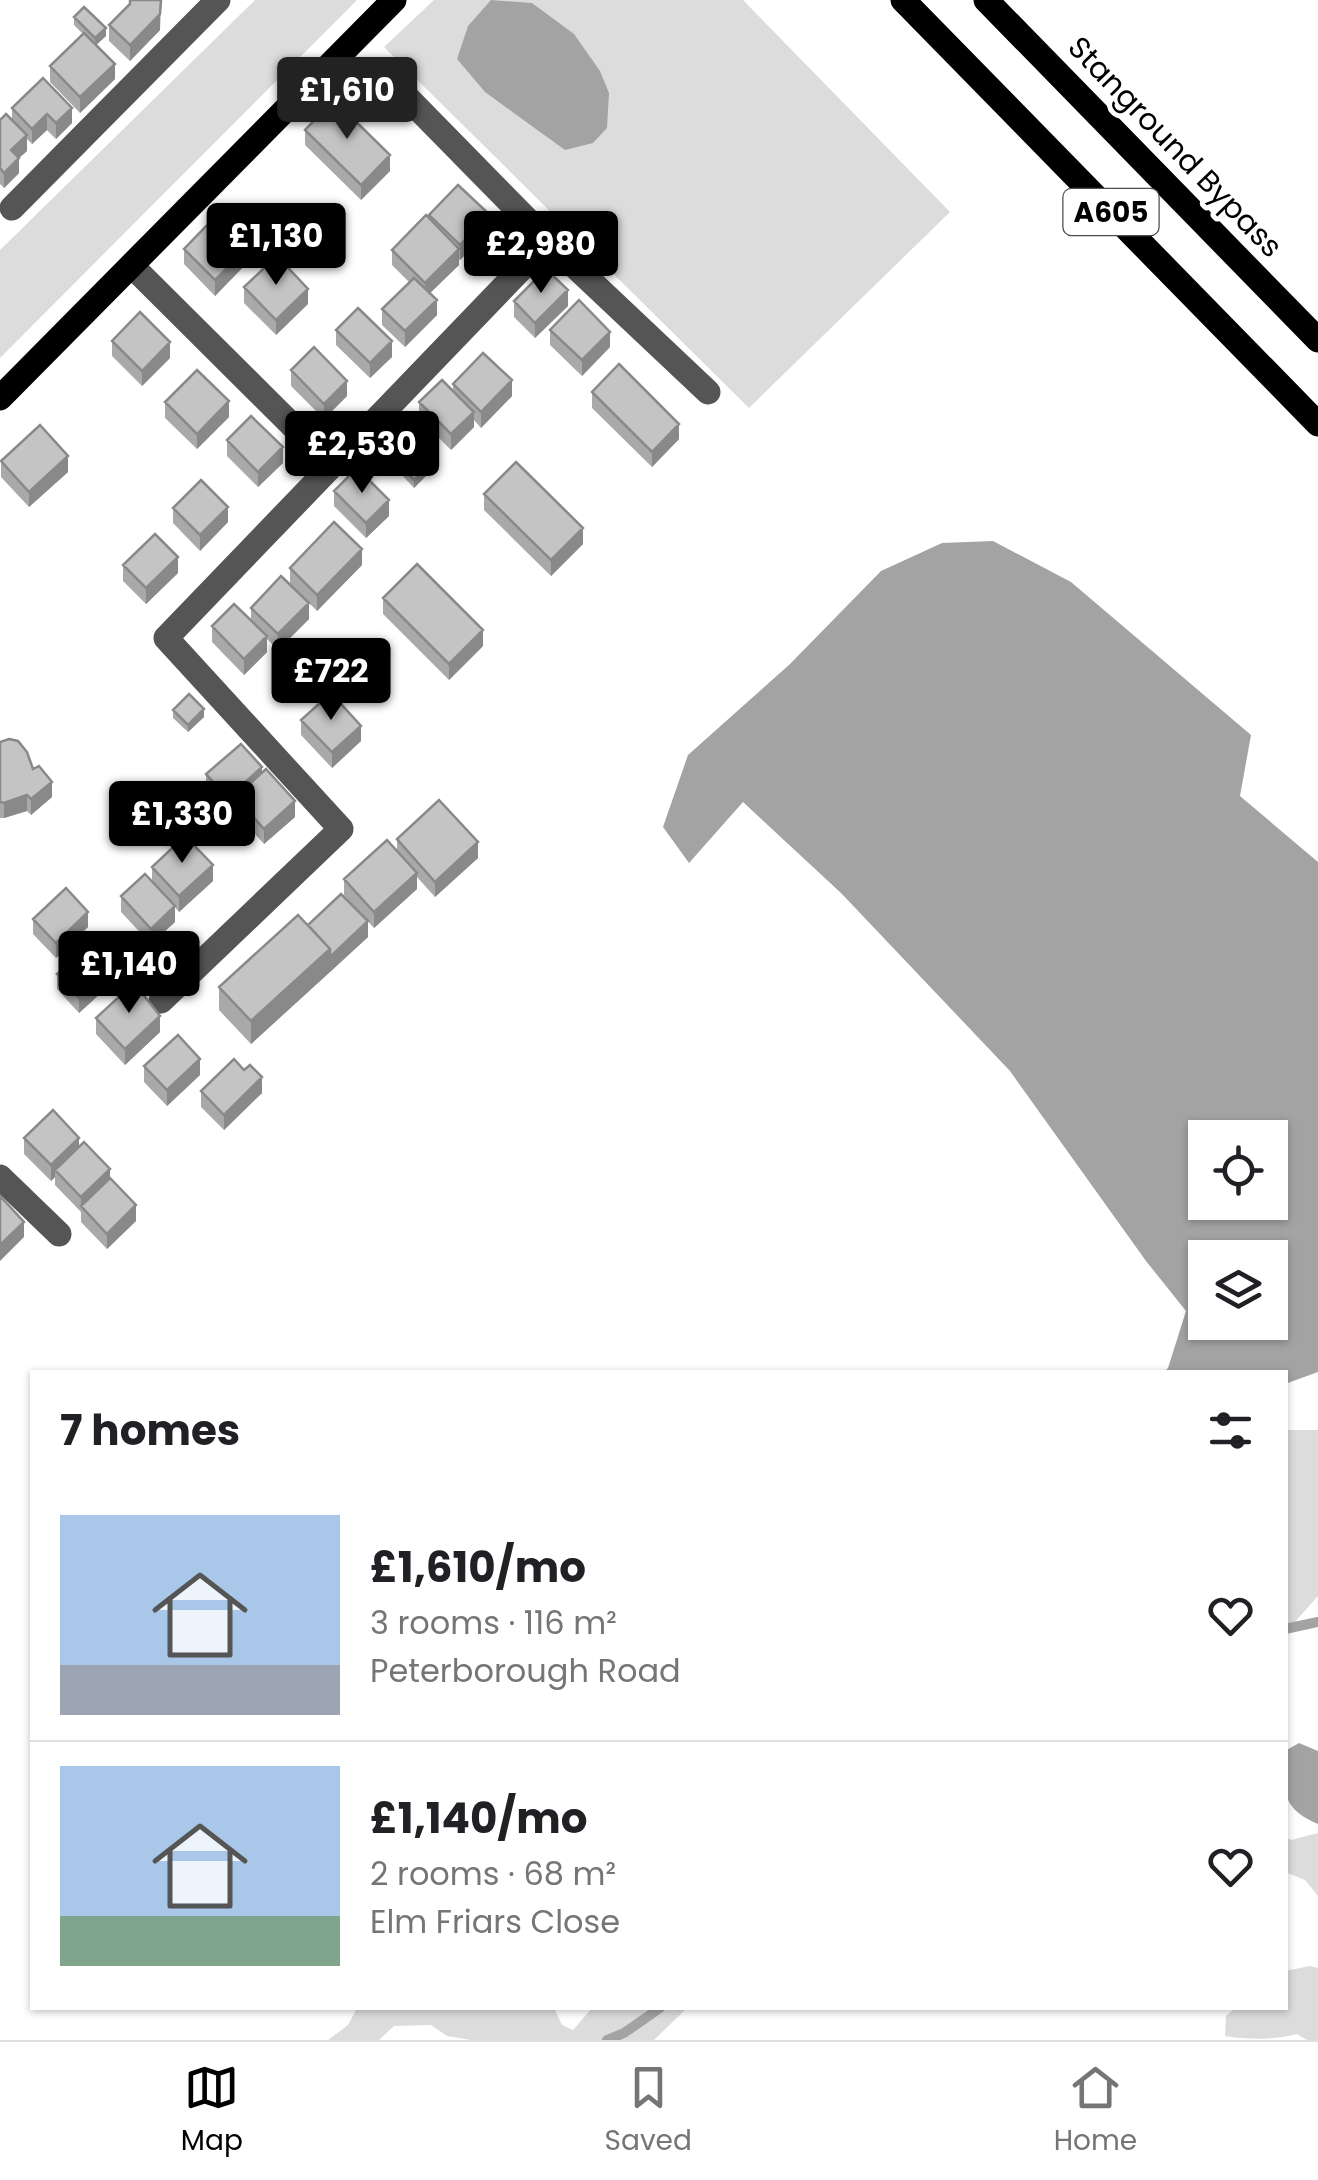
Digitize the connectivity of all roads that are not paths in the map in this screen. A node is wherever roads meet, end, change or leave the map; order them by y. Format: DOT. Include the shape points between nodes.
graph roads {
  1 [pos="217,0"];
  2 [pos="394,0"];
  3 [pos="903,0"];
  4 [pos="986,0"];
  5 [pos="390,80"];
  6 [pos="12,208"];
  7 [pos="548,241"];
  8 [pos="132,266"];
  9 [pos="1318,340"];
  10 [pos="708,392"];
  11 [pos="0,398"];
  12 [pos="1318,424"];
  13 [pos="332,464"];
  14 [pos="161,1000"];
  15 [pos="0,1177"];
  16 [pos="59,1234"];
  1 -- 6 [label="street"];
  2 -- 8 [label="main road"];
  3 -- 12 [label="main road, A605"];
  4 -- 9 [label="main road, Stanground Bypass / A605"];
  5 -- 7 [label="street"];
  7 -- 10 [label="street"];
  7 -- 13 [label="street"];
  8 -- 11 [label="main road"];
  8 -- 13 [label="street"];
  13 -- 14 [label="street" via="166,638 341,829"];
  15 -- 16 [label="street"];
}
